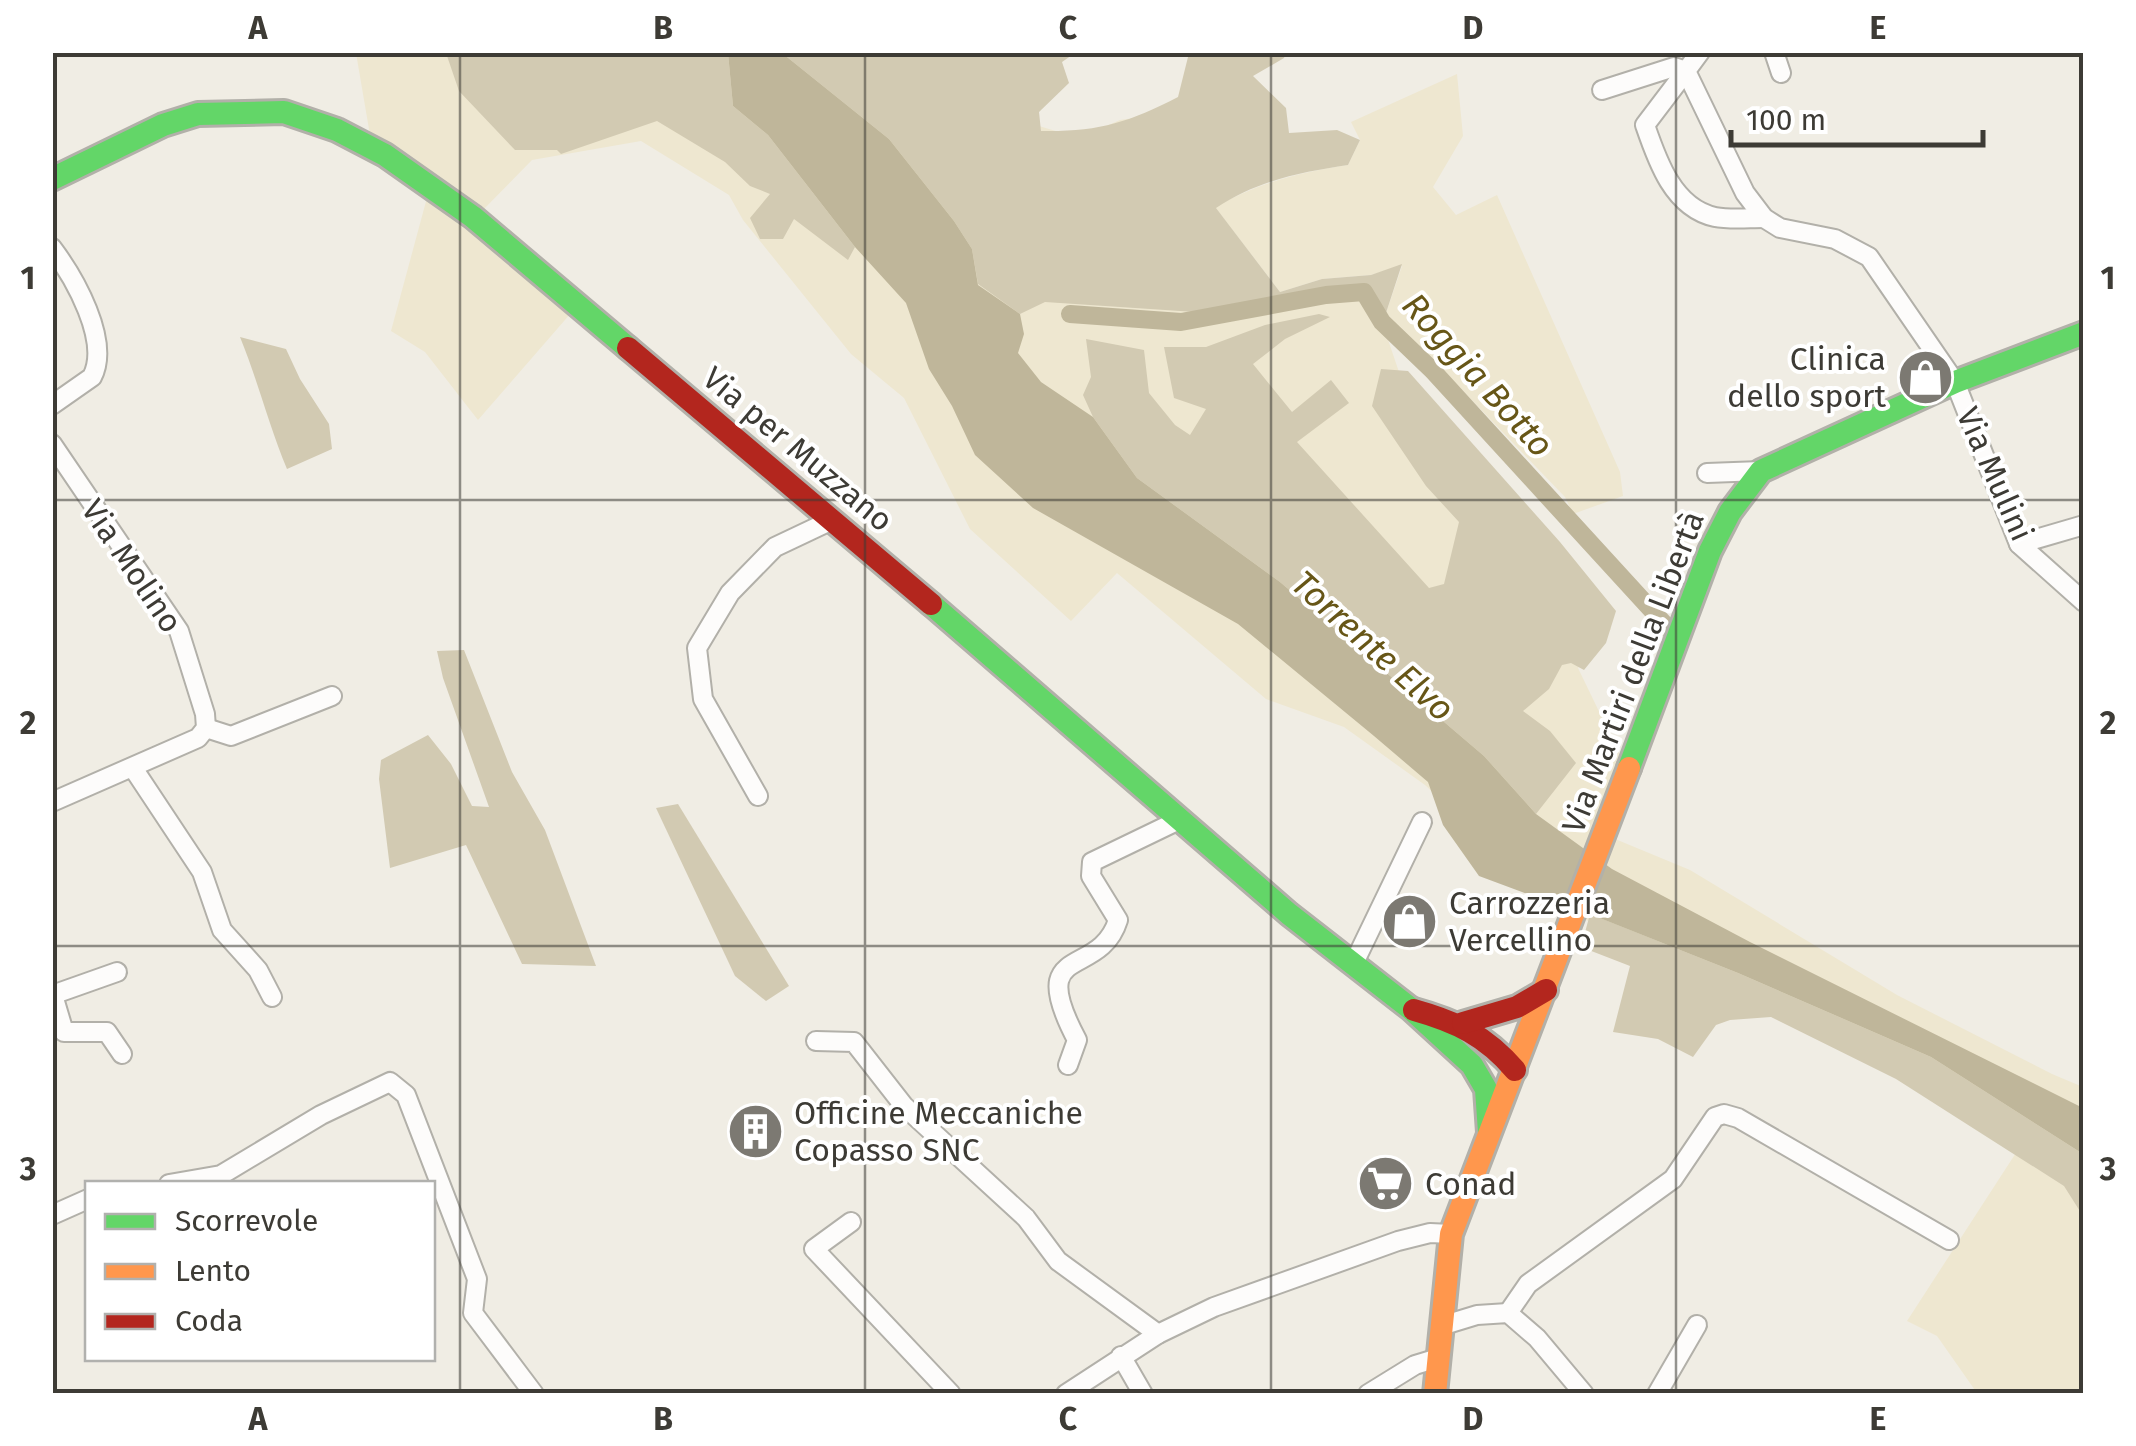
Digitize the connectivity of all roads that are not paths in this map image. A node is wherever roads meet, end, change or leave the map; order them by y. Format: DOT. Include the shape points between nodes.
graph roads {
  1 [pos="1700,52"];
  2 [pos="1774,52"];
  3 [pos="1686,71"];
  4 [pos="1781,73"];
  5 [pos="1602,90"];
  6 [pos="52,179"];
  7 [pos="1764,218"];
  8 [pos="52,248"];
  9 [pos="2084,333"];
  10 [pos="1956,382"];
  11 [pos="52,405"];
  12 [pos="52,444"];
  13 [pos="1761,471"];
  14 [pos="1707,474"];
  15 [pos="832,520"];
  16 [pos="2084,525"];
  17 [pos="2019,544"];
  18 [pos="2084,602"];
  19 [pos="332,696"];
  20 [pos="206,728"];
  21 [pos="133,768"];
  22 [pos="758,796"];
  23 [pos="52,802"];
  24 [pos="1180,820"];
  25 [pos="1422,822"];
  26 [pos="1354,963"];
  27 [pos="117,972"];
  28 [pos="1546,990"];
  29 [pos="53,995"];
  30 [pos="272,997"];
  31 [pos="1411,1009"];
  32 [pos="1463,1023"];
  33 [pos="58,1037"];
  34 [pos="816,1041"];
  35 [pos="122,1054"];
  36 [pos="1472,1064"];
  37 [pos="1068,1065"];
  38 [pos="1514,1070"];
  39 [pos="1489,1132"];
  40 [pos="184,1181"];
  41 [pos="85,1200"];
  42 [pos="52,1214"];
  43 [pos="851,1222"];
  44 [pos="1451,1234"];
  45 [pos="1949,1240"];
  46 [pos="1508,1313"];
  47 [pos="1697,1325"];
  48 [pos="1441,1326"];
  49 [pos="1158,1334"];
  50 [pos="1121,1356"];
  51 [pos="1438,1358"];
  52 [pos="534,1394"];
  53 [pos="951,1394"];
  54 [pos="1066,1394"];
  55 [pos="1143,1394"];
  56 [pos="1368,1394"];
  57 [pos="1434,1394"];
  58 [pos="1584,1394"];
  59 [pos="1657,1394"];
  1 -- 3 [label="street"];
  2 -- 4 [label="street"];
  3 -- 5 [label="street" via="1674,68"];
  3 -- 7 [label="street" via="1745,193"];
  3 -- 7 [label="street, Via Mulini" via="1645,125 1658,163 1695,208 1716,217"];
  6 -- 15 [label="street, Via per Muzzano" via="198,114 284,112 338,130 386,155 472,217"];
  7 -- 10 [label="street, Via Mulini" via="1870,256"];
  8 -- 11 [label="street" via="83,298 96,356 92,377"];
  9 -- 10 [label="street, Via Martiri della Libertà"];
  10 -- 13 [label="street, Via Martiri della Libertà"];
  10 -- 17 [label="street, Via Mulini"];
  12 -- 20 [label="street, Via Molino" via="179,631"];
  13 -- 14 [label="street"];
  13 -- 28 [label="street, Via Martiri della Libertà" via="1710,551"];
  15 -- 22 [label="street" via="775,547 730,593 697,648 703,699"];
  15 -- 24 [label="street, Via per Muzzano"];
  16 -- 17 [label="street"];
  17 -- 18 [label="street, Via Mulini"];
  19 -- 20 [label="street" via="231,736"];
  20 -- 21 [label="street"];
  21 -- 23 [label="street"];
  21 -- 30 [label="street" via="202,872 222,930"];
  24 -- 26 [label="street, Via per Muzzano"];
  24 -- 37 [label="street" via="1092,862 1091,876 1118,920 1112,937 1065,969 1056,988 1077,1040"];
  25 -- 26 [label="street"];
  26 -- 31 [label="street, Via per Muzzano"];
  27 -- 29 [label="street"];
  28 -- 32 [label="street" via="1518,1008"];
  28 -- 38 [label="street"];
  29 -- 33 [label="street"];
  31 -- 32 [label="street, Via per Muzzano"];
  31 -- 36 [label="street, Via per Muzzano"];
  32 -- 38 [label="street, Via per Muzzano" via="1486,1036"];
  33 -- 35 [label="street" via="108,1032"];
  34 -- 49 [label="street" via="854,1042 904,1106 1026,1218 1058,1262"];
  36 -- 38 [label="street"];
  36 -- 39 [label="street, Via per Muzzano" via="1486,1090"];
  38 -- 39 [label="street"];
  39 -- 44 [label="street"];
  40 -- 52 [label="street" via="221,1174 390,1082 406,1095 477,1279 473,1313"];
  41 -- 42 [label="street"];
  43 -- 53 [label="street" via="814,1248"];
  44 -- 48 [label="street"];
  44 -- 49 [label="street" via="1420,1235 1300,1274"];
  45 -- 46 [label="street" via="1724,1114 1714,1117 1672,1180 1528,1284"];
  46 -- 48 [label="street"];
  46 -- 58 [label="street"];
  47 -- 59 [label="street"];
  48 -- 51 [label="street"];
  49 -- 50 [label="street"];
  50 -- 54 [label="street"];
  50 -- 55 [label="street"];
  51 -- 56 [label="street"];
  51 -- 57 [label="street"];
}
